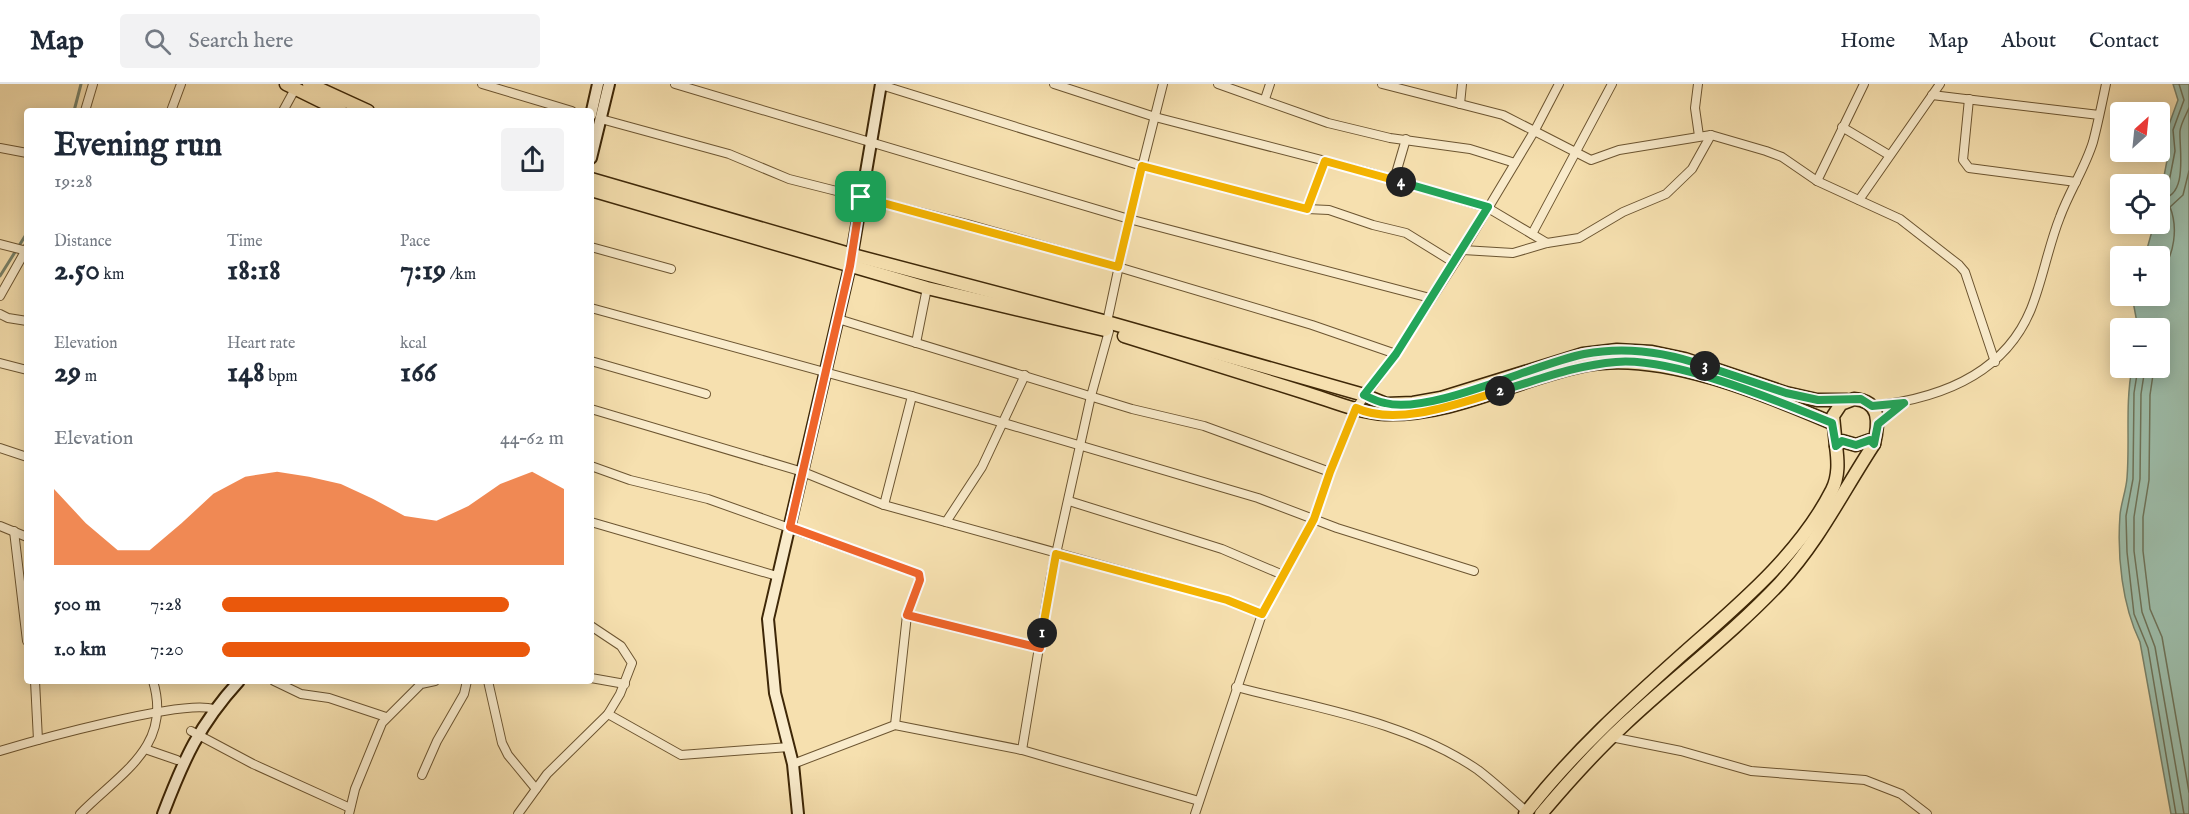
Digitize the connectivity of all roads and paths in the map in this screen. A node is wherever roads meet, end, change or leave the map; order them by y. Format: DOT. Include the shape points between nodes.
graph roads {
  1 [pos="93,84"];
  2 [pos="181,84"];
  3 [pos="309,84"];
  4 [pos="482,84"];
  5 [pos="598,84"];
  6 [pos="609,84"];
  7 [pos="675,84"];
  8 [pos="1054,84"];
  9 [pos="1163,84"];
  10 [pos="1218,84"];
  11 [pos="1270,84"];
  12 [pos="1382,84"];
  13 [pos="1462,84"];
  14 [pos="1612,84"];
  15 [pos="1698,84"];
  16 [pos="1864,84"];
  17 [pos="1940,84"];
  18 [pos="2106,84"];
  19 [pos="881,85"];
  20 [pos="1556,85"];
  21 [pos="290,86"];
  22 [pos="1416,88"];
  23 [pos="1932,95"];
  24 [pos="1265,99"];
  25 [pos="1969,99"];
  26 [pos="1460,104"];
  27 [pos="86,108"];
  28 [pos="172,108"];
  29 [pos="284,108"];
  30 [pos="335,108"];
  31 [pos="361,108"];
  32 [pos="562,108"];
  33 [pos="2099,115"];
  34 [pos="596,117"];
  35 [pos="1155,117"];
  36 [pos="1842,127"];
  37 [pos="1535,130"];
  38 [pos="594,133"];
  39 [pos="1711,135"];
  40 [pos="1699,136"];
  41 [pos="1406,140"];
  42 [pos="870,141"];
  43 [pos="0,148"];
  44 [pos="24,152"];
  45 [pos="1576,152"];
  46 [pos="1889,154"];
  47 [pos="1325,161"];
  48 [pos="1515,163"];
  49 [pos="1142,166"];
  50 [pos="594,180"];
  51 [pos="1394,180"];
  52 [pos="1817,181"];
  53 [pos="2076,182"];
  54 [pos="594,191"];
  55 [pos="861,197"];
  56 [pos="1859,200"];
  57 [pos="1488,207"];
  58 [pos="1307,209"];
  59 [pos="1129,219"];
  60 [pos="1532,234"];
  61 [pos="1547,243"];
  62 [pos="0,244"];
  63 [pos="594,248"];
  64 [pos="22,250"];
  65 [pos="1463,250"];
  66 [pos="852,261"];
  67 [pos="1453,262"];
  68 [pos="1118,267"];
  69 [pos="671,269"];
  70 [pos="927,288"];
  71 [pos="0,296"];
  72 [pos="1431,298"];
  73 [pos="594,309"];
  74 [pos="0,314"];
  75 [pos="837,319"];
  76 [pos="24,321"];
  77 [pos="1108,327"];
  78 [pos="916,343"];
  79 [pos="1396,354"];
  80 [pos="594,362"];
  81 [pos="1995,362"];
  82 [pos="0,363"];
  83 [pos="24,369"];
  84 [pos="824,372"];
  85 [pos="1025,375"];
  86 [pos="706,394"];
  87 [pos="1364,395"];
  88 [pos="912,396"];
  89 [pos="1091,396"];
  90 [pos="1847,400"];
  91 [pos="1904,403"];
  92 [pos="1872,406"];
  93 [pos="1356,408"];
  94 [pos="594,410"];
  95 [pos="1832,423"];
  96 [pos="1002,424"];
  97 [pos="1878,424"];
  98 [pos="1874,444"];
  99 [pos="1836,446"];
  100 [pos="0,448"];
  101 [pos="1080,448"];
  102 [pos="21,455"];
  103 [pos="594,467"];
  104 [pos="803,472"];
  105 [pos="1330,472"];
  106 [pos="1069,501"];
  107 [pos="884,505"];
  108 [pos="1314,519"];
  109 [pos="946,522"];
  110 [pos="594,523"];
  111 [pos="0,526"];
  112 [pos="790,527"];
  113 [pos="14,531"];
  114 [pos="24,536"];
  115 [pos="1056,554"];
  116 [pos="1474,571"];
  117 [pos="1283,575"];
  118 [pos="777,576"];
  119 [pos="1262,614"];
  120 [pos="907,615"];
  121 [pos="24,616"];
  122 [pos="594,628"];
  123 [pos="1040,648"];
  124 [pos="594,679"];
  125 [pos="35,684"];
  126 [pos="153,684"];
  127 [pos="228,684"];
  128 [pos="236,684"];
  129 [pos="280,684"];
  130 [pos="421,684"];
  131 [pos="466,684"];
  132 [pos="489,684"];
  133 [pos="625,684"];
  134 [pos="1236,687"];
  135 [pos="210,708"];
  136 [pos="157,714"];
  137 [pos="608,714"];
  138 [pos="386,717"];
  139 [pos="895,725"];
  140 [pos="194,733"];
  141 [pos="1611,737"];
  142 [pos="38,740"];
  143 [pos="789,747"];
  144 [pos="145,749"];
  145 [pos="1022,750"];
  146 [pos="0,751"];
  147 [pos="177,760"];
  148 [pos="793,764"];
  149 [pos="422,775"];
  150 [pos="536,789"];
  151 [pos="1199,801"];
  152 [pos="350,811"];
  153 [pos="521,813"];
  154 [pos="1526,813"];
  155 [pos="80,814"];
  156 [pos="156,814"];
  157 [pos="163,814"];
  158 [pos="798,814"];
  159 [pos="1195,814"];
  160 [pos="1541,814"];
  161 [pos="1927,814"];
  1 -- 27 [label="street"];
  2 -- 28 [label="street"];
  3 -- 31 [label="main road"];
  4 -- 32 [label="street"];
  5 -- 34 [label="main road"];
  6 -- 34 [label="main road"];
  7 -- 42 [label="street"];
  8 -- 35 [label="street"];
  9 -- 35 [label="street"];
  10 -- 24 [label="street"];
  11 -- 24 [label="street"];
  12 -- 22 [label="street"];
  13 -- 26 [label="street"];
  14 -- 45 [label="street"];
  15 -- 40 [label="street" via="1695,108"];
  16 -- 36 [label="street"];
  17 -- 23 [label="street"];
  18 -- 33 [label="street"];
  19 -- 42 [label="main road"];
  19 -- 49 [label="street"];
  20 -- 37 [label="street"];
  21 -- 29 [label="street"];
  21 -- 30 [label="main road"];
  22 -- 26 [label="street"];
  23 -- 25 [label="street"];
  23 -- 46 [label="street"];
  24 -- 41 [label="street" via="1328,123"];
  25 -- 33 [label="street"];
  25 -- 53 [label="street" via="1963,160 1969,168"];
  26 -- 37 [label="street" via="1503,115"];
  33 -- 53 [label="street"];
  34 -- 38 [label="main road"];
  34 -- 55 [label="street" via="729,154 789,179"];
  35 -- 47 [label="street"];
  35 -- 49 [label="street"];
  36 -- 46 [label="street"];
  36 -- 52 [label="street"];
  37 -- 45 [label="street"];
  37 -- 48 [label="street"];
  39 -- 40 [label="street"];
  39 -- 52 [label="street" via="1777,154"];
  39 -- 61 [label="street" via="1692,169 1666,194 1623,212 1579,238"];
  40 -- 45 [label="street" via="1619,150 1594,160"];
  41 -- 48 [label="street" via="1451,145"];
  41 -- 51 [label="street"];
  42 -- 55 [label="main road"];
  42 -- 59 [label="street"];
  43 -- 44 [label="street"];
  45 -- 60 [label="street"];
  46 -- 56 [label="street"];
  47 -- 51 [label="street"];
  47 -- 58 [label="street"];
  48 -- 57 [label="street"];
  49 -- 58 [label="street"];
  49 -- 59 [label="street"];
  50 -- 66 [label="main road"];
  51 -- 57 [label="street"];
  52 -- 56 [label="street"];
  53 -- 81 [label="street" via="2060,217 2031,309"];
  54 -- 66 [label="main road"];
  55 -- 66 [label="main road"];
  55 -- 68 [label="street"];
  56 -- 81 [label="street" via="1900,219 1965,272"];
  57 -- 60 [label="street"];
  57 -- 65 [label="street"];
  58 -- 67 [label="street" via="1329,210 1406,233"];
  59 -- 68 [label="street"];
  59 -- 72 [label="street"];
  60 -- 61 [label="street"];
  61 -- 65 [label="street" via="1513,253"];
  62 -- 64 [label="street"];
  63 -- 69 [label="street"];
  64 -- 71 [label="street"];
  65 -- 67 [label="street"];
  66 -- 70 [label="main road"];
  66 -- 75 [label="main road"];
  66 -- 77 [label="main road"];
  67 -- 72 [label="street"];
  68 -- 77 [label="street"];
  68 -- 79 [label="street"];
  70 -- 77 [label="main road"];
  70 -- 78 [label="street"];
  72 -- 79 [label="street"];
  73 -- 84 [label="street"];
  74 -- 76 [label="street"];
  75 -- 78 [label="street"];
  75 -- 84 [label="main road"];
  77 -- 87 [label="main road"];
  77 -- 89 [label="street"];
  77 -- 93 [label="main road"];
  78 -- 85 [label="street"];
  79 -- 87 [label="street"];
  80 -- 86 [label="street"];
  81 -- 91 [label="street" via="1954,386"];
  82 -- 83 [label="street"];
  84 -- 88 [label="street"];
  84 -- 104 [label="main road"];
  85 -- 89 [label="street"];
  85 -- 96 [label="street"];
  87 -- 90 [label="main road" via="1386,404 1413,403 1449,396 1583,354 1617,350 1685,359 1818,400"];
  87 -- 93 [label="street"];
  88 -- 96 [label="street"];
  88 -- 107 [label="street"];
  89 -- 101 [label="street"];
  89 -- 105 [label="street" via="1204,426"];
  90 -- 92 [label="main road" via="1861,399"];
  90 -- 95 [label="main road" via="1836,409"];
  91 -- 92 [label="street"];
  91 -- 97 [label="street"];
  92 -- 97 [label="main road"];
  93 -- 95 [label="main road" via="1386,414 1441,408 1587,365 1619,362 1682,371"];
  93 -- 105 [label="street"];
  94 -- 104 [label="street"];
  95 -- 99 [label="main road"];
  96 -- 101 [label="street"];
  96 -- 109 [label="street" via="982,467"];
  97 -- 98 [label="main road"];
  98 -- 99 [label="main road" via="1870,440 1856,445 1842,441"];
  98 -- 141 [label="main road" via="1827,522 1782,581"];
  99 -- 154 [label="main road" via="1837,475 1832,490 1771,572 1572,756"];
  100 -- 102 [label="street"];
  101 -- 106 [label="street"];
  101 -- 108 [label="street" via="1258,498"];
  103 -- 112 [label="street"];
  104 -- 107 [label="street"];
  104 -- 112 [label="main road"];
  105 -- 108 [label="street"];
  106 -- 115 [label="street"];
  106 -- 117 [label="street" via="1222,549"];
  107 -- 109 [label="street"];
  108 -- 116 [label="street"];
  108 -- 117 [label="street"];
  109 -- 115 [label="street"];
  110 -- 118 [label="street"];
  111 -- 113 [label="street"];
  112 -- 118 [label="main road"];
  112 -- 120 [label="street" via="919,574"];
  113 -- 114 [label="street"];
  113 -- 121 [label="street"];
  115 -- 119 [label="street" via="1227,600"];
  115 -- 123 [label="street"];
  117 -- 119 [label="street"];
  118 -- 143 [label="main road" via="768,620 769,654"];
  119 -- 134 [label="street"];
  120 -- 123 [label="street"];
  120 -- 139 [label="street"];
  122 -- 133 [label="street" via="627,653 633,663"];
  123 -- 145 [label="street"];
  124 -- 133 [label="street"];
  125 -- 142 [label="street"];
  126 -- 136 [label="street"];
  127 -- 135 [label="main road"];
  128 -- 135 [label="main road"];
  129 -- 138 [label="street" via="301,694 329,698"];
  130 -- 138 [label="street"];
  131 -- 149 [label="street"];
  132 -- 150 [label="street" via="502,743"];
  133 -- 137 [label="street"];
  134 -- 151 [label="street"];
  134 -- 154 [label="street" via="1421,740 1477,770"];
  135 -- 136 [label="street"];
  135 -- 140 [label="main road"];
  136 -- 142 [label="street"];
  136 -- 144 [label="street" via="156,727"];
  137 -- 143 [label="street" via="681,755"];
  137 -- 150 [label="street"];
  138 -- 152 [label="street" via="355,789"];
  139 -- 145 [label="street"];
  139 -- 148 [label="street"];
  140 -- 147 [label="main road"];
  140 -- 152 [label="street"];
  140 -- 157 [label="main road"];
  141 -- 160 [label="main road"];
  141 -- 161 [label="street" via="1751,771 1865,780 1901,794"];
  142 -- 146 [label="street"];
  143 -- 148 [label="main road"];
  144 -- 147 [label="street"];
  144 -- 155 [label="street" via="127,772"];
  145 -- 151 [label="street"];
  147 -- 156 [label="main road"];
  148 -- 158 [label="main road"];
  150 -- 153 [label="street"];
  151 -- 159 [label="street"];
}
